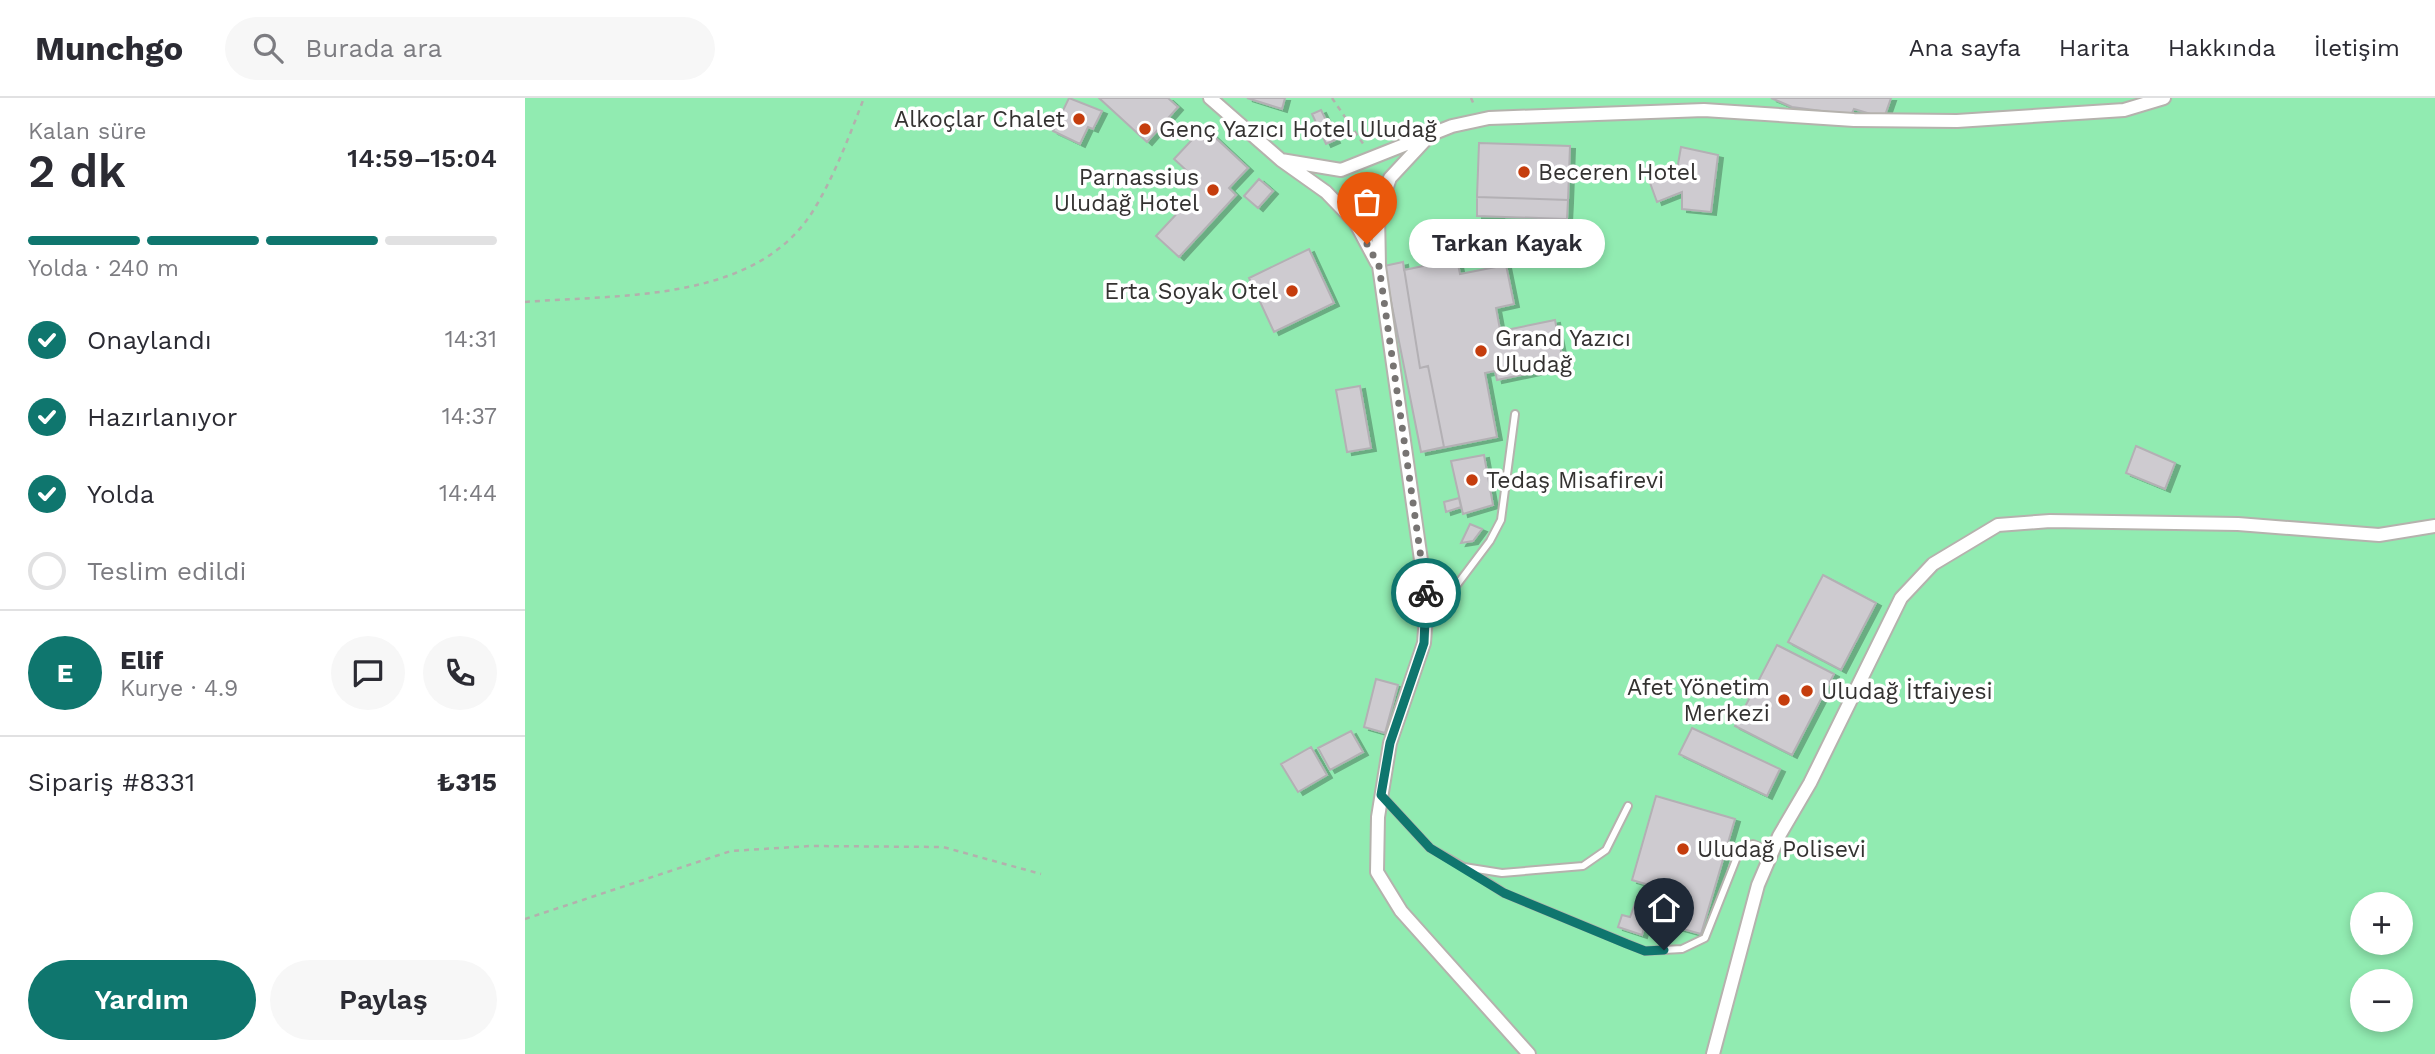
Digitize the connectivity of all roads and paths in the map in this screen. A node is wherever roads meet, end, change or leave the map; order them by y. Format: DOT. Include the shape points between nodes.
graph roads {
  1 [pos="864,98"];
  2 [pos="1210,98"];
  3 [pos="1332,98"];
  4 [pos="2164,98"];
  5 [pos="1431,134"];
  6 [pos="1375,159"];
  7 [pos="1281,160"];
  8 [pos="1379,266"];
  9 [pos="525,302"];
  10 [pos="1515,414"];
  11 [pos="2435,526"];
  12 [pos="1425,626"];
  13 [pos="1381,795"];
  14 [pos="1628,806"];
  15 [pos="1773,852"];
  16 [pos="1464,867"];
  17 [pos="1041,874"];
  18 [pos="525,919"];
  19 [pos="1529,1054"];
  20 [pos="1713,1054"];
  1 -- 9 [label="path" via="816,207 786,243 745,271 697,287"];
  2 -- 7 [label="street"];
  3 -- 6 [label="path"];
  4 -- 5 [label="street" via="2124,110 1957,121 1704,110 1489,118"];
  5 -- 6 [label="street"];
  5 -- 8 [label="street" via="1389,178 1378,213"];
  6 -- 7 [label="street" via="1341,170"];
  7 -- 8 [label="street" via="1326,192 1355,222"];
  8 -- 12 [label="street" via="1427,602"];
  10 -- 12 [label="lane" via="1501,520"];
  11 -- 15 [label="street" via="2379,535 2238,524 1999,525 1933,564 1901,598"];
  12 -- 13 [label="street" via="1424,643 1390,743"];
  13 -- 16 [label="lane" via="1430,848"];
  13 -- 19 [label="street" via="1377,872 1401,911"];
  14 -- 16 [label="lane" via="1606,850 1583,866 1502,873"];
  15 -- 16 [label="lane" via="1753,844 1741,847 1705,938 1682,948 1645,951 1504,893"];
  15 -- 20 [label="street" via="1758,885"];
  17 -- 18 [label="path" via="943,847 810,846 731,851"];
}
